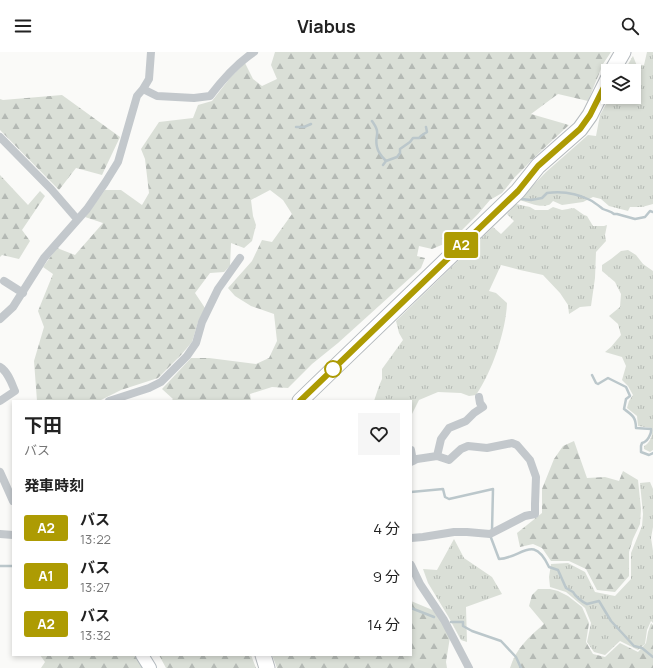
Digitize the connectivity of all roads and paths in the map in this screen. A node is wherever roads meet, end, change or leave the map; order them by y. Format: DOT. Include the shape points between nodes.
graph roads {
  1 [pos="151,52"];
  2 [pos="254,52"];
  3 [pos="623,52"];
  4 [pos="616,64"];
  5 [pos="143,90"];
  6 [pos="601,93"];
  7 [pos="0,137"];
  8 [pos="77,219"];
  9 [pos="240,258"];
  10 [pos="4,281"];
  11 [pos="23,293"];
  12 [pos="0,320"];
  13 [pos="0,367"];
  14 [pos="479,397"];
  15 [pos="112,400"];
  16 [pos="301,400"];
  17 [pos="0,401"];
  18 [pos="437,456"];
  19 [pos="412,462"];
  20 [pos="0,472"];
  21 [pos="12,498"];
  22 [pos="0,534"];
  23 [pos="11,535"];
  24 [pos="412,538"];
  25 [pos="0,541"];
  26 [pos="412,567"];
  27 [pos="143,656"];
  28 [pos="263,656"];
  29 [pos="150,668"];
  30 [pos="267,668"];
  31 [pos="469,668"];
  1 -- 5 [label="street" via="149,80"];
  2 -- 5 [label="street" via="226,76 210,96 157,96"];
  3 -- 4 [label="highway"];
  5 -- 8 [label="street" via="137,96 118,162 105,184"];
  6 -- 16 [label="highway" via="580,129 538,166 518,191"];
  7 -- 8 [label="street"];
  8 -- 11 [label="street" via="44,258"];
  9 -- 15 [label="street" via="218,289 202,322 196,343 187,356 161,382"];
  10 -- 11 [label="street"];
  11 -- 12 [label="street"];
  13 -- 17 [label="street" via="7,373 15,391"];
  14 -- 18 [label="street" via="483,407 466,421 449,428 441,439"];
  18 -- 19 [label="street"];
  18 -- 24 [label="street" via="449,460 468,446 487,448 512,443 517,445 530,460 536,477 535,514 525,516 490,534 454,532"];
  20 -- 21 [label="street"];
  22 -- 23 [label="street"];
  23 -- 25 [label="street"];
  26 -- 31 [label="street"];
  27 -- 29 [label="main road"];
  28 -- 30 [label="highway"];
}
